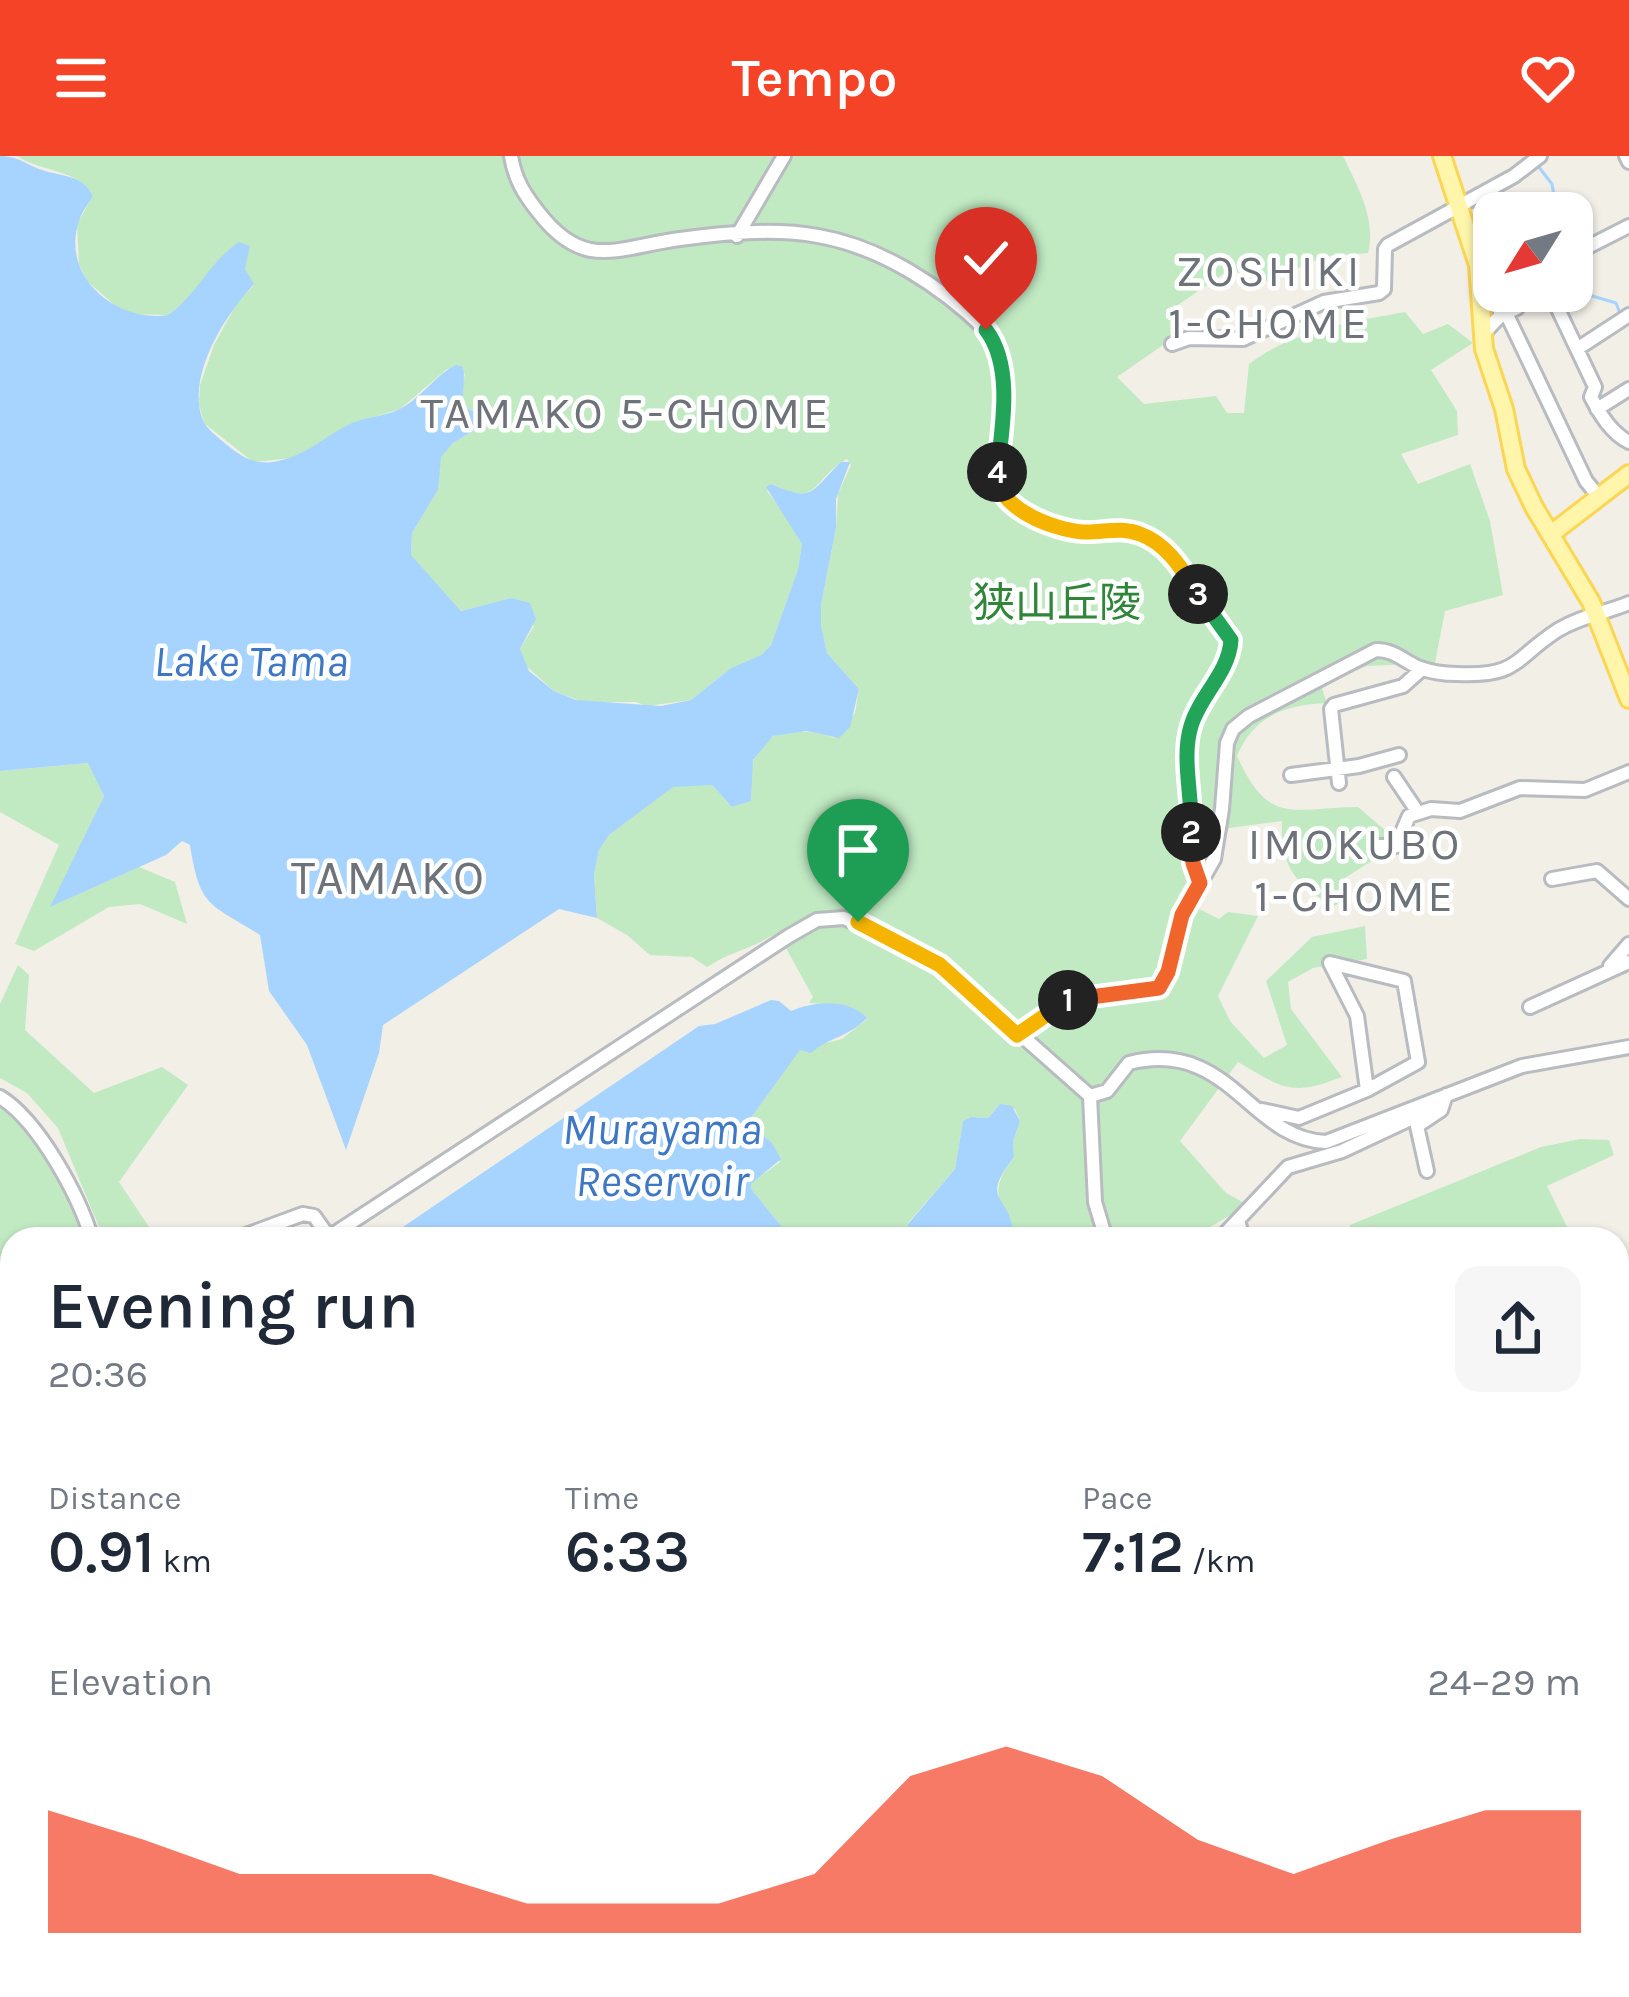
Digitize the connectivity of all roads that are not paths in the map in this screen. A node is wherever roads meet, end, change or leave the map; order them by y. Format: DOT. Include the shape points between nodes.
graph roads {
  1 [pos="511,156"];
  2 [pos="784,156"];
  3 [pos="1442,156"];
  4 [pos="1536,159"];
  5 [pos="1457,207"];
  6 [pos="1629,226"];
  7 [pos="737,236"];
  8 [pos="1593,244"];
  9 [pos="1473,254"];
  10 [pos="1482,312"];
  11 [pos="1503,312"];
  12 [pos="1507,312"];
  13 [pos="1559,312"];
  14 [pos="1504,315"];
  15 [pos="1624,318"];
  16 [pos="1483,334"];
  17 [pos="1172,344"];
  18 [pos="1577,349"];
  19 [pos="1629,389"];
  20 [pos="1597,409"];
  21 [pos="1629,442"];
  22 [pos="1629,474"];
  23 [pos="1599,497"];
  24 [pos="1550,534"];
  25 [pos="1629,603"];
  26 [pos="1596,613"];
  27 [pos="1422,669"];
  28 [pos="1628,690"];
  29 [pos="1400,754"];
  30 [pos="1629,772"];
  31 [pos="1291,775"];
  32 [pos="1338,776"];
  33 [pos="1394,777"];
  34 [pos="1418,812"];
  35 [pos="1379,846"];
  36 [pos="1552,879"];
  37 [pos="1200,883"];
  38 [pos="1626,892"];
  39 [pos="1629,944"];
  40 [pos="1629,962"];
  41 [pos="1605,973"];
  42 [pos="1530,1007"];
  43 [pos="1017,1035"];
  44 [pos="1629,1047"];
  45 [pos="1367,1090"];
  46 [pos="1090,1096"];
  47 [pos="0,1097"];
  48 [pos="1441,1097"];
  49 [pos="1261,1110"];
  50 [pos="1427,1171"];
  51 [pos="1238,1220"];
  52 [pos="88,1227"];
  53 [pos="267,1227"];
  54 [pos="321,1227"];
  55 [pos="345,1227"];
  56 [pos="1102,1227"];
  57 [pos="1231,1227"];
  58 [pos="1240,1227"];
  1 -- 7 [label="street" via="521,190 572,245 625,251"];
  2 -- 7 [label="street"];
  3 -- 5 [label="main road"];
  4 -- 5 [label="street"];
  5 -- 9 [label="main road"];
  5 -- 17 [label="street" via="1384,249 1379,293 1324,302 1244,339"];
  6 -- 8 [label="street"];
  7 -- 37 [label="street" via="789,232 862,248 980,324 999,360 1002,497 1068,530 1145,536 1175,560 1228,630 1228,658 1189,733 1190,842"];
  10 -- 16 [label="main road"];
  11 -- 14 [label="street"];
  12 -- 14 [label="street"];
  13 -- 18 [label="street"];
  14 -- 16 [label="street"];
  14 -- 23 [label="street"];
  15 -- 18 [label="street"];
  16 -- 24 [label="main road" via="1516,469"];
  18 -- 20 [label="street"];
  19 -- 20 [label="street"];
  20 -- 21 [label="street"];
  22 -- 23 [label="main road"];
  23 -- 24 [label="main road"];
  24 -- 26 [label="main road"];
  25 -- 26 [label="street"];
  26 -- 27 [label="street" via="1501,672"];
  26 -- 28 [label="main road"];
  27 -- 32 [label="street" via="1403,686 1334,705"];
  27 -- 37 [label="street" via="1376,650 1235,727 1214,859"];
  29 -- 32 [label="street"];
  30 -- 34 [label="street" via="1585,790 1520,788 1460,811"];
  31 -- 32 [label="street"];
  33 -- 34 [label="street"];
  34 -- 35 [label="street" via="1396,846"];
  36 -- 38 [label="street" via="1597,871"];
  37 -- 43 [label="street" via="1159,988 1073,998"];
  39 -- 41 [label="street"];
  40 -- 41 [label="street"];
  41 -- 42 [label="street"];
  43 -- 46 [label="street"];
  43 -- 55 [label="street" via="915,950 851,920 817,920"];
  44 -- 48 [label="street" via="1522,1066"];
  45 -- 45 [label="street" via="1418,1062 1404,981 1330,963 1357,1016"];
  45 -- 49 [label="street" via="1299,1118"];
  46 -- 49 [label="street" via="1107,1091 1129,1063 1176,1059 1202,1066"];
  46 -- 56 [label="street"];
  47 -- 52 [label="street" via="35,1132"];
  48 -- 49 [label="street" via="1325,1142"];
  48 -- 50 [label="street" via="1441,1110 1417,1126"];
  48 -- 51 [label="street" via="1424,1114 1288,1167"];
  51 -- 57 [label="street"];
  51 -- 58 [label="street"];
  53 -- 54 [label="street" via="302,1214"];
}
